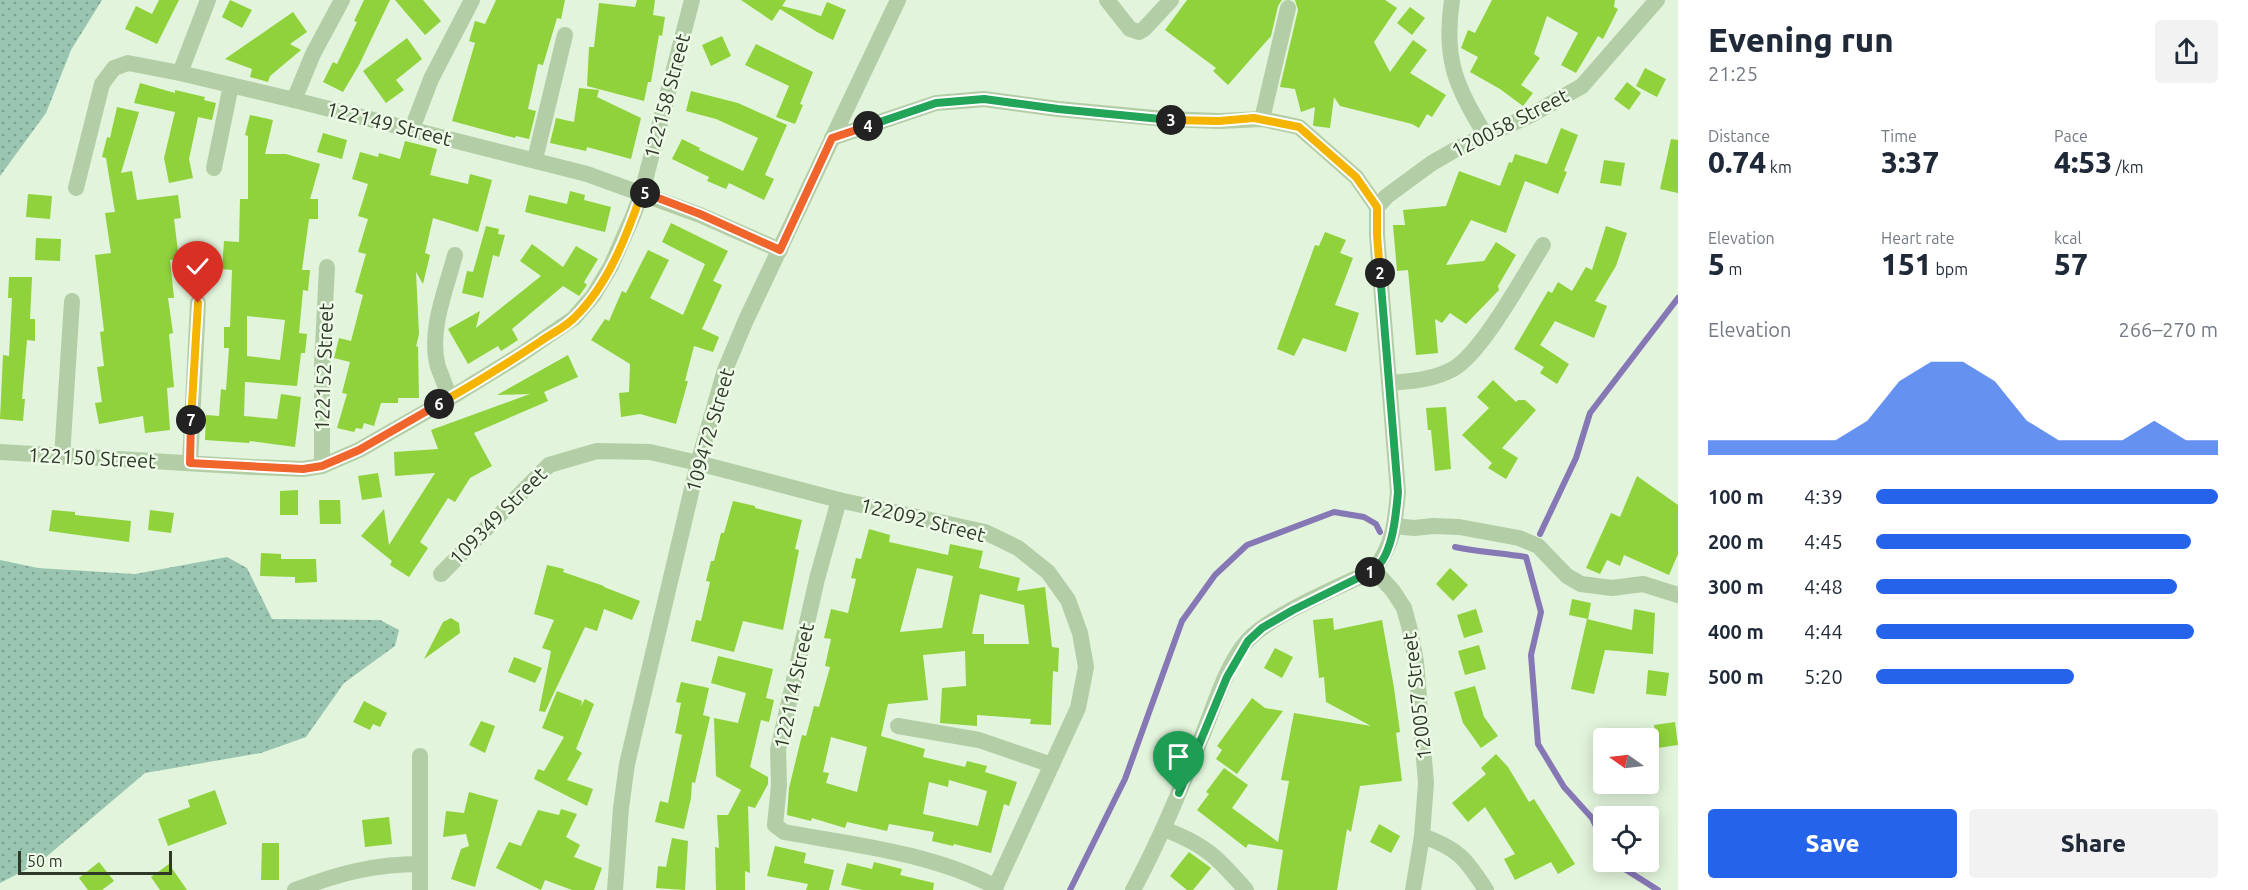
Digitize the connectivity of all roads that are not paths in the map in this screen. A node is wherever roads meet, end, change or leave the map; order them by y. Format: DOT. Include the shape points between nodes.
graph roads {
  1 [pos="208,0"];
  2 [pos="342,0"];
  3 [pos="472,0"];
  4 [pos="692,0"];
  5 [pos="898,0"];
  6 [pos="1107,0"];
  7 [pos="1171,0"];
  8 [pos="1452,0"];
  9 [pos="1657,0"];
  10 [pos="1288,8"];
  11 [pos="565,35"];
  12 [pos="180,73"];
  13 [pos="231,85"];
  14 [pos="294,100"];
  15 [pos="1262,119"];
  16 [pos="412,129"];
  17 [pos="1486,136"];
  18 [pos="832,138"];
  19 [pos="535,159"];
  20 [pos="214,168"];
  21 [pos="75,188"];
  22 [pos="642,192"];
  23 [pos="1377,207"];
  24 [pos="1543,245"];
  25 [pos="780,250"];
  26 [pos="454,255"];
  27 [pos="327,267"];
  28 [pos="72,301"];
  29 [pos="198,303"];
  30 [pos="1390,383"];
  31 [pos="450,398"];
  32 [pos="0,452"];
  33 [pos="62,457"];
  34 [pos="190,463"];
  35 [pos="698,463"];
  36 [pos="322,466"];
  37 [pos="839,500"];
  38 [pos="1395,526"];
  39 [pos="1374,570"];
  40 [pos="441,574"];
  41 [pos="1678,595"];
  42 [pos="898,726"];
  43 [pos="420,756"];
  44 [pos="1052,765"];
  45 [pos="1164,829"];
  46 [pos="1422,836"];
  47 [pos="420,864"];
  48 [pos="995,888"];
  49 [pos="295,890"];
  50 [pos="420,890"];
  51 [pos="615,890"];
  52 [pos="1133,890"];
  53 [pos="1246,890"];
  54 [pos="1413,890"];
  55 [pos="1486,890"];
  1 -- 12 [label="street"];
  2 -- 14 [label="street"];
  3 -- 16 [label="street" via="431,79"];
  4 -- 22 [label="street, 122158 Street"];
  5 -- 18 [label="street, 109472 Street"];
  6 -- 7 [label="street" via="1130,29 1139,32"];
  8 -- 17 [label="street" via="1448,27 1450,58 1462,93"];
  9 -- 17 [label="street, 120058 Street" via="1582,86"];
  10 -- 15 [label="street"];
  11 -- 19 [label="street"];
  12 -- 13 [label="street, 122149 Street"];
  12 -- 21 [label="street, 122149 Street" via="128,63 108,73"];
  13 -- 14 [label="street, 122149 Street"];
  13 -- 20 [label="street"];
  14 -- 16 [label="street, 122149 Street"];
  15 -- 18 [label="street" via="1166,120 984,99 936,103"];
  15 -- 23 [label="street" via="1299,127 1356,177"];
  16 -- 19 [label="street, 122149 Street"];
  17 -- 23 [label="street, 120058 Street" via="1432,163"];
  18 -- 25 [label="street, 109472 Street"];
  19 -- 22 [label="street, 122149 Street"];
  22 -- 25 [label="street, 122149 Street"];
  22 -- 31 [label="street, 122150 Street" via="611,266 574,318"];
  23 -- 30 [label="street"];
  24 -- 30 [label="street" via="1469,356 1439,375"];
  25 -- 35 [label="street, 109472 Street" via="725,370"];
  26 -- 31 [label="street" via="436,342 438,366"];
  27 -- 36 [label="street, 122152 Street"];
  28 -- 33 [label="street"];
  29 -- 34 [label="street"];
  30 -- 38 [label="street" via="1398,492"];
  31 -- 36 [label="street, 122150 Street" via="359,450"];
  32 -- 33 [label="street, 122150 Street"];
  33 -- 34 [label="street, 122150 Street"];
  34 -- 36 [label="street, 122150 Street" via="303,469"];
  35 -- 37 [label="street, 122092 Street"];
  35 -- 40 [label="street, 109349 Street" via="650,452 597,451 549,465"];
  35 -- 51 [label="street, 109472 Street" via="627,764"];
  37 -- 44 [label="street, 122092 Street" via="985,532 1018,548 1048,573 1068,600 1080,633 1086,667 1078,708"];
  37 -- 48 [label="street, 122114 Street" via="778,750 775,825 784,832 954,868"];
  38 -- 39 [label="street"];
  38 -- 41 [label="street" via="1459,527 1519,538 1538,546 1567,576 1581,584 1612,588 1643,584"];
  39 -- 45 [label="street" via="1293,610 1248,641 1227,677"];
  39 -- 46 [label="street, 120057 Street" via="1394,591 1410,630 1426,783"];
  42 -- 44 [label="street" via="979,740"];
  43 -- 47 [label="street"];
  44 -- 48 [label="street, 122092 Street"];
  45 -- 52 [label="street"];
  45 -- 53 [label="street" via="1204,847"];
  46 -- 54 [label="street, 120057 Street"];
  46 -- 55 [label="street" via="1454,849"];
  47 -- 49 [label="street" via="368,867"];
  47 -- 50 [label="street"];
}
